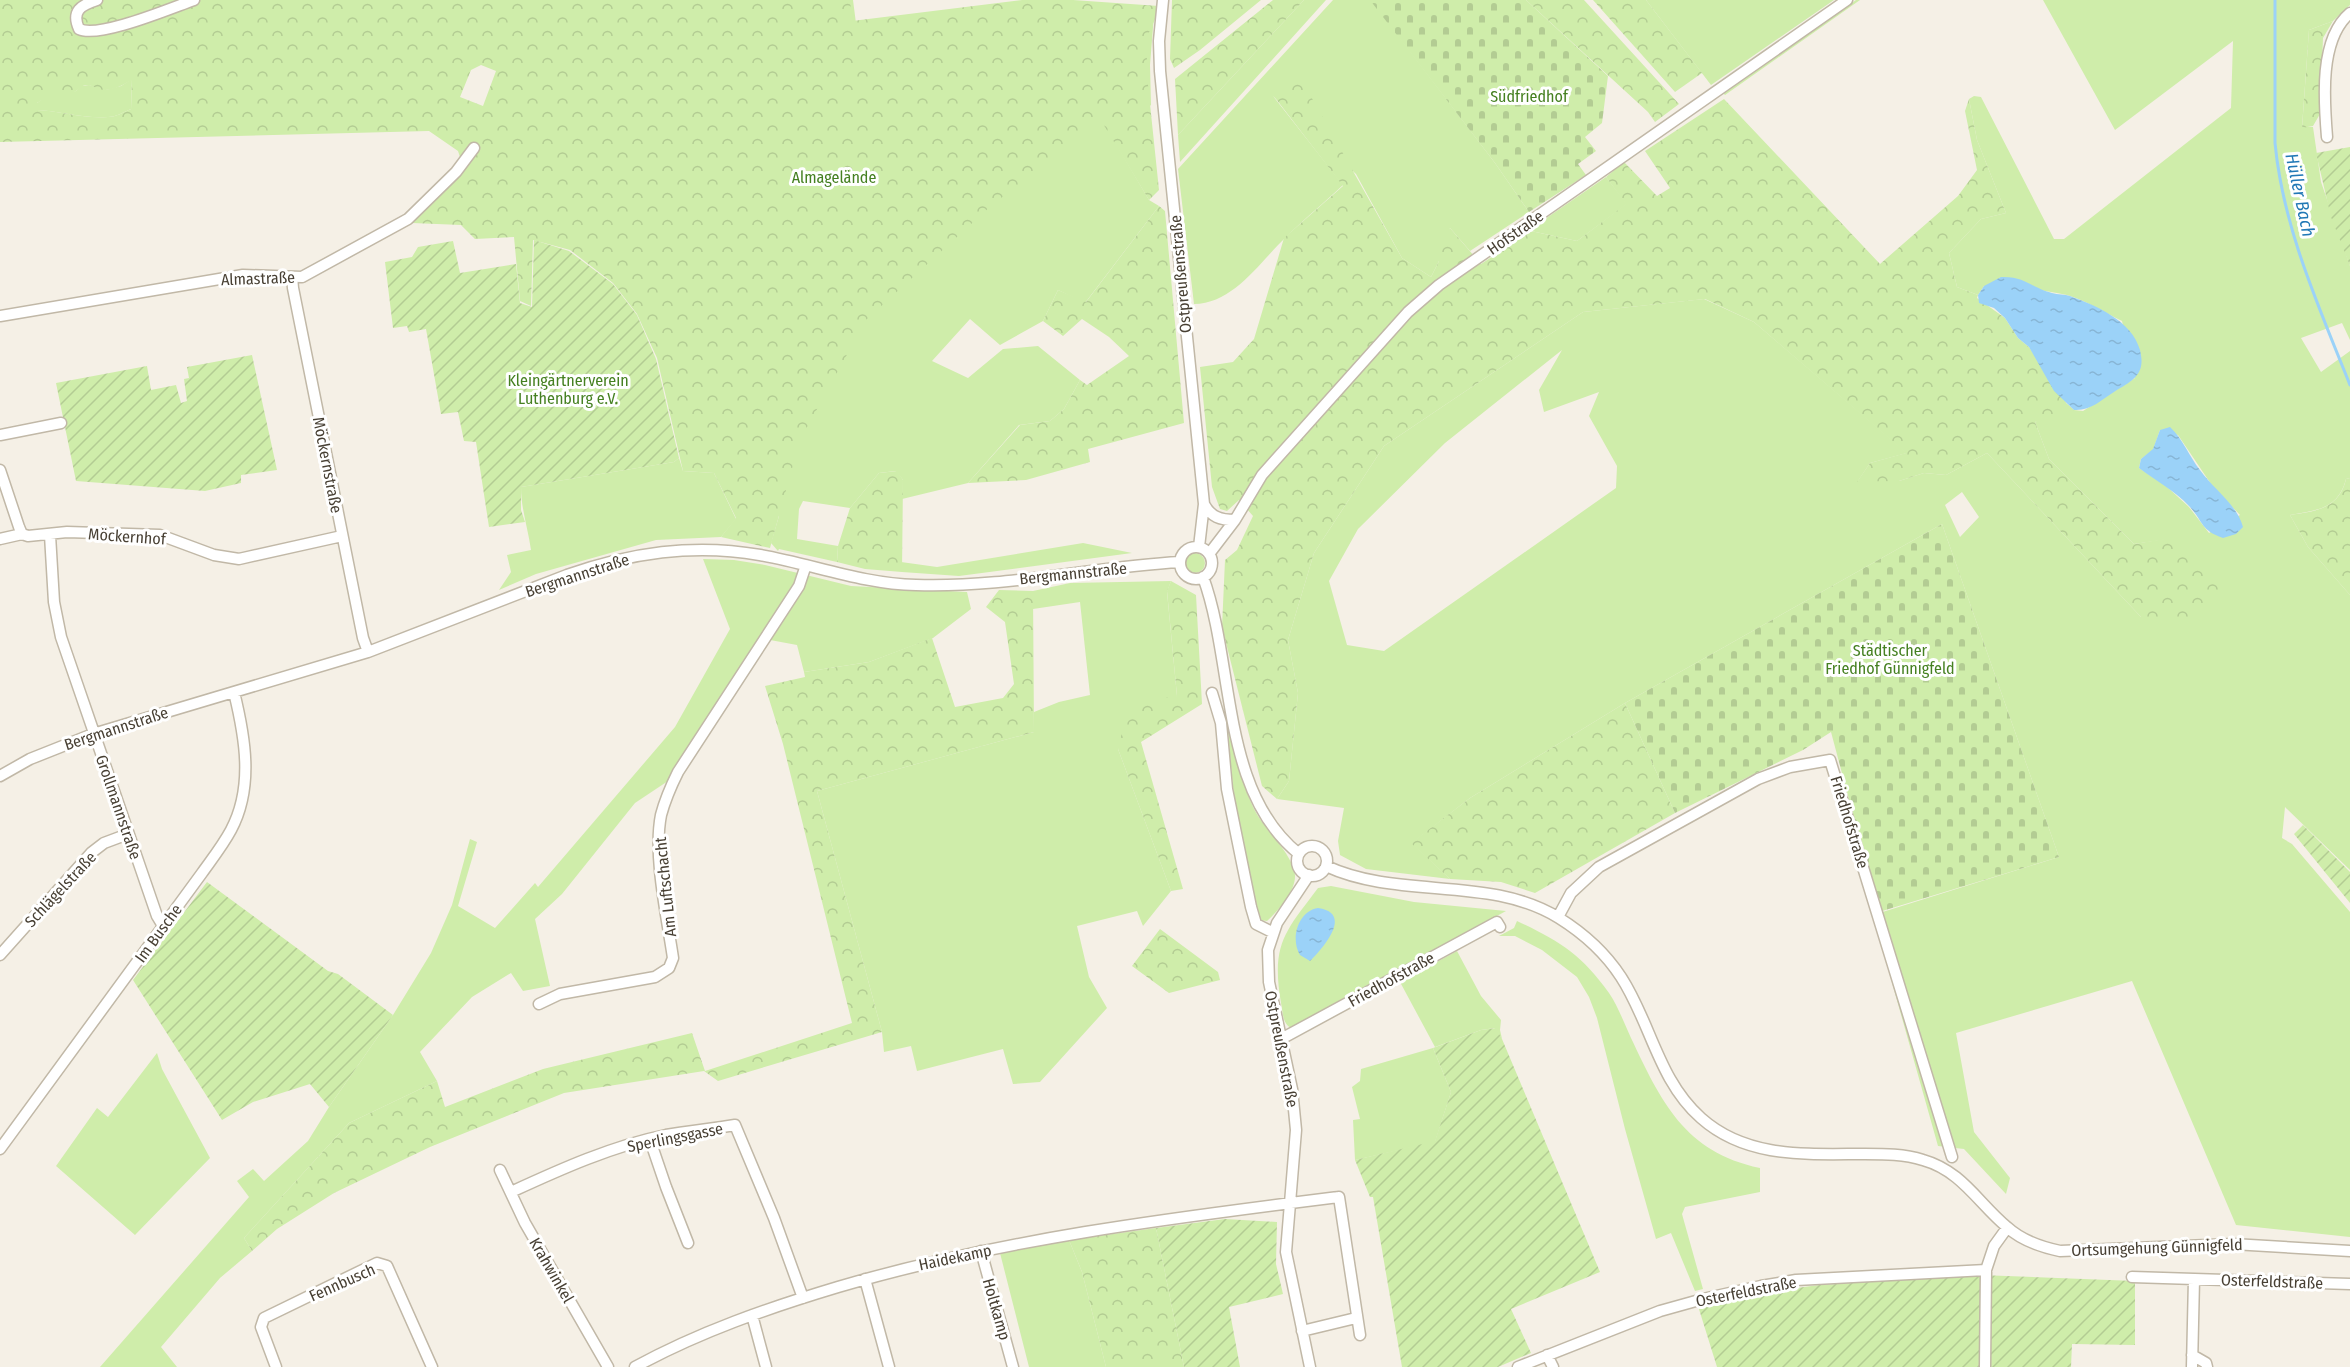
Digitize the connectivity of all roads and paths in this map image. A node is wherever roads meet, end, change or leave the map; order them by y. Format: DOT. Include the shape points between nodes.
graph roads {
  1 [pos="97,0"];
  2 [pos="194,0"];
  3 [pos="1163,0"];
  4 [pos="1846,0"];
  5 [pos="2350,14"];
  6 [pos="2327,137"];
  7 [pos="474,147"];
  8 [pos="292,277"];
  9 [pos="0,316"];
  10 [pos="61,423"];
  11 [pos="0,435"];
  12 [pos="0,470"];
  13 [pos="1204,504"];
  14 [pos="1235,520"];
  15 [pos="22,534"];
  16 [pos="50,535"];
  17 [pos="342,536"];
  18 [pos="0,539"];
  19 [pos="1199,547"];
  20 [pos="1209,554"];
  21 [pos="1180,562"];
  22 [pos="806,565"];
  23 [pos="1203,578"];
  24 [pos="368,652"];
  25 [pos="234,692"];
  26 [pos="1212,693"];
  27 [pos="93,734"];
  28 [pos="0,776"];
  29 [pos="128,834"];
  30 [pos="1299,854"];
  31 [pos="1326,866"];
  32 [pos="1309,876"];
  33 [pos="1558,917"];
  34 [pos="163,926"];
  35 [pos="1500,927"];
  36 [pos="1272,932"];
  37 [pos="0,955"];
  38 [pos="539,1004"];
  39 [pos="1281,1039"];
  40 [pos="650,1140"];
  41 [pos="0,1149"];
  42 [pos="1952,1157"];
  43 [pos="500,1170"];
  44 [pos="511,1192"];
  45 [pos="1290,1203"];
  46 [pos="2007,1228"];
  47 [pos="688,1244"];
  48 [pos="981,1251"];
  49 [pos="2350,1251"];
  50 [pos="1986,1270"];
  51 [pos="2132,1276"];
  52 [pos="2194,1279"];
  53 [pos="865,1280"];
  54 [pos="2350,1284"];
  55 [pos="802,1298"];
  56 [pos="752,1316"];
  57 [pos="1356,1318"];
  58 [pos="1302,1330"];
  59 [pos="1360,1335"];
  60 [pos="1547,1355"];
  61 [pos="2192,1355"];
  62 [pos="276,1367"];
  63 [pos="432,1367"];
  64 [pos="608,1367"];
  65 [pos="635,1367"];
  66 [pos="766,1367"];
  67 [pos="889,1367"];
  68 [pos="1013,1367"];
  69 [pos="1310,1367"];
  70 [pos="1518,1367"];
  71 [pos="1553,1367"];
  72 [pos="1985,1367"];
  73 [pos="2192,1367"];
  74 [pos="2207,1367"];
  1 -- 2 [label="street" via="83,5 75,15 79,29 85,32 110,29"];
  3 -- 13 [label="street, Ostpreußenstraße" via="1160,71"];
  4 -- 14 [label="street, Hofstraße" via="1438,285 1408,312 1262,475"];
  5 -- 6 [label="street" via="2337,30 2328,53"];
  7 -- 8 [label="street, Almastraße" via="456,172 408,219 302,277"];
  8 -- 9 [label="street, Almastraße" via="243,275"];
  8 -- 17 [label="street, Möckernstraße"];
  10 -- 11 [label="street"];
  12 -- 15 [label="street"];
  13 -- 14 [label="street" via="1210,514"];
  13 -- 19 [label="street, Ostpreußenstraße"];
  14 -- 20 [label="street, Hofstraße"];
  15 -- 16 [label="street"];
  15 -- 18 [label="street"];
  16 -- 17 [label="street, Möckernhof" via="160,535 214,555 239,559"];
  16 -- 27 [label="street, Grollmannstraße" via="56,618"];
  17 -- 24 [label="street, Möckernstraße"];
  19 -- 20 [label="street"];
  19 -- 21 [label="street" via="1184,552"];
  20 -- 23 [label="street" via="1210,570"];
  21 -- 22 [label="street, Bergmannstraße" via="946,586 869,580"];
  21 -- 23 [label="street" via="1185,575"];
  22 -- 24 [label="street, Bergmannstraße" via="708,549 667,550 623,558 567,575"];
  22 -- 38 [label="street, Am Luftschacht" via="799,586 678,772 664,804 659,851 673,958 669,968 655,977 560,994"];
  23 -- 30 [label="street" via="1212,602 1237,734 1253,790 1269,820"];
  24 -- 25 [label="street, Bergmannstraße"];
  25 -- 27 [label="street, Bergmannstraße"];
  25 -- 34 [label="street, Im Busche" via="246,759 241,804 224,841"];
  26 -- 36 [label="street" via="1221,723 1230,807 1251,907 1256,924"];
  27 -- 28 [label="street, Bergmannstraße"];
  27 -- 29 [label="street, Grollmannstraße"];
  29 -- 34 [label="street, Grollmannstraße"];
  29 -- 37 [label="street, Schlägelstraße" via="91,853"];
  30 -- 31 [label="street" via="1310,846 1319,848 1326,855"];
  30 -- 32 [label="street" via="1298,867"];
  31 -- 32 [label="street" via="1318,875"];
  31 -- 33 [label="street, Ortsumgehung Günnigfeld" via="1385,882 1507,898"];
  32 -- 36 [label="street, Ostpreußenstraße"];
  33 -- 42 [label="street, Friedhofstraße" via="1571,893 1599,867 1758,779 1790,767 1830,760"];
  33 -- 46 [label="street, Ortsumgehung Günnigfeld" via="1592,943 1616,971 1673,1086 1701,1119 1740,1143 1786,1153 1889,1155 1927,1161 1962,1180"];
  34 -- 41 [label="street, Im Busche"];
  35 -- 39 [label="street, Friedhofstraße" via="1497,922"];
  36 -- 39 [label="street, Ostpreußenstraße" via="1269,982"];
  39 -- 45 [label="street, Ostpreußenstraße" via="1296,1130"];
  40 -- 44 [label="street, Sperlingsgasse" via="577,1162"];
  40 -- 47 [label="street"];
  40 -- 55 [label="street, Sperlingsgasse" via="735,1125"];
  43 -- 44 [label="street, Krahwinkel"];
  44 -- 64 [label="street, Krahwinkel"];
  45 -- 48 [label="street, Haidekamp" via="1047,1237"];
  45 -- 57 [label="street" via="1339,1197"];
  45 -- 58 [label="street, Ostpreußenstraße" via="1286,1252"];
  46 -- 49 [label="street, Ortsumgehung Günnigfeld" via="2035,1244 2060,1251 2233,1244"];
  46 -- 50 [label="street" via="1994,1246"];
  48 -- 53 [label="street, Haidekamp"];
  48 -- 68 [label="street, Holtkamp"];
  50 -- 60 [label="street, Osterfeldstraße" via="1761,1286 1660,1311"];
  50 -- 72 [label="street"];
  51 -- 52 [label="street, Osterfeldstraße"];
  52 -- 54 [label="street, Osterfeldstraße"];
  52 -- 61 [label="street"];
  53 -- 55 [label="street, Haidekamp"];
  53 -- 67 [label="street"];
  55 -- 56 [label="street, Haidekamp"];
  56 -- 65 [label="street, Haidekamp" via="685,1341"];
  56 -- 66 [label="street"];
  57 -- 58 [label="street"];
  57 -- 59 [label="street"];
  58 -- 69 [label="street, Ostpreußenstraße"];
  60 -- 70 [label="street, Osterfeldstraße"];
  60 -- 71 [label="street"];
  61 -- 73 [label="street"];
  61 -- 74 [label="street"];
  62 -- 63 [label="street, Fennbusch" via="261,1327 264,1318 376,1263 387,1266"];
}
